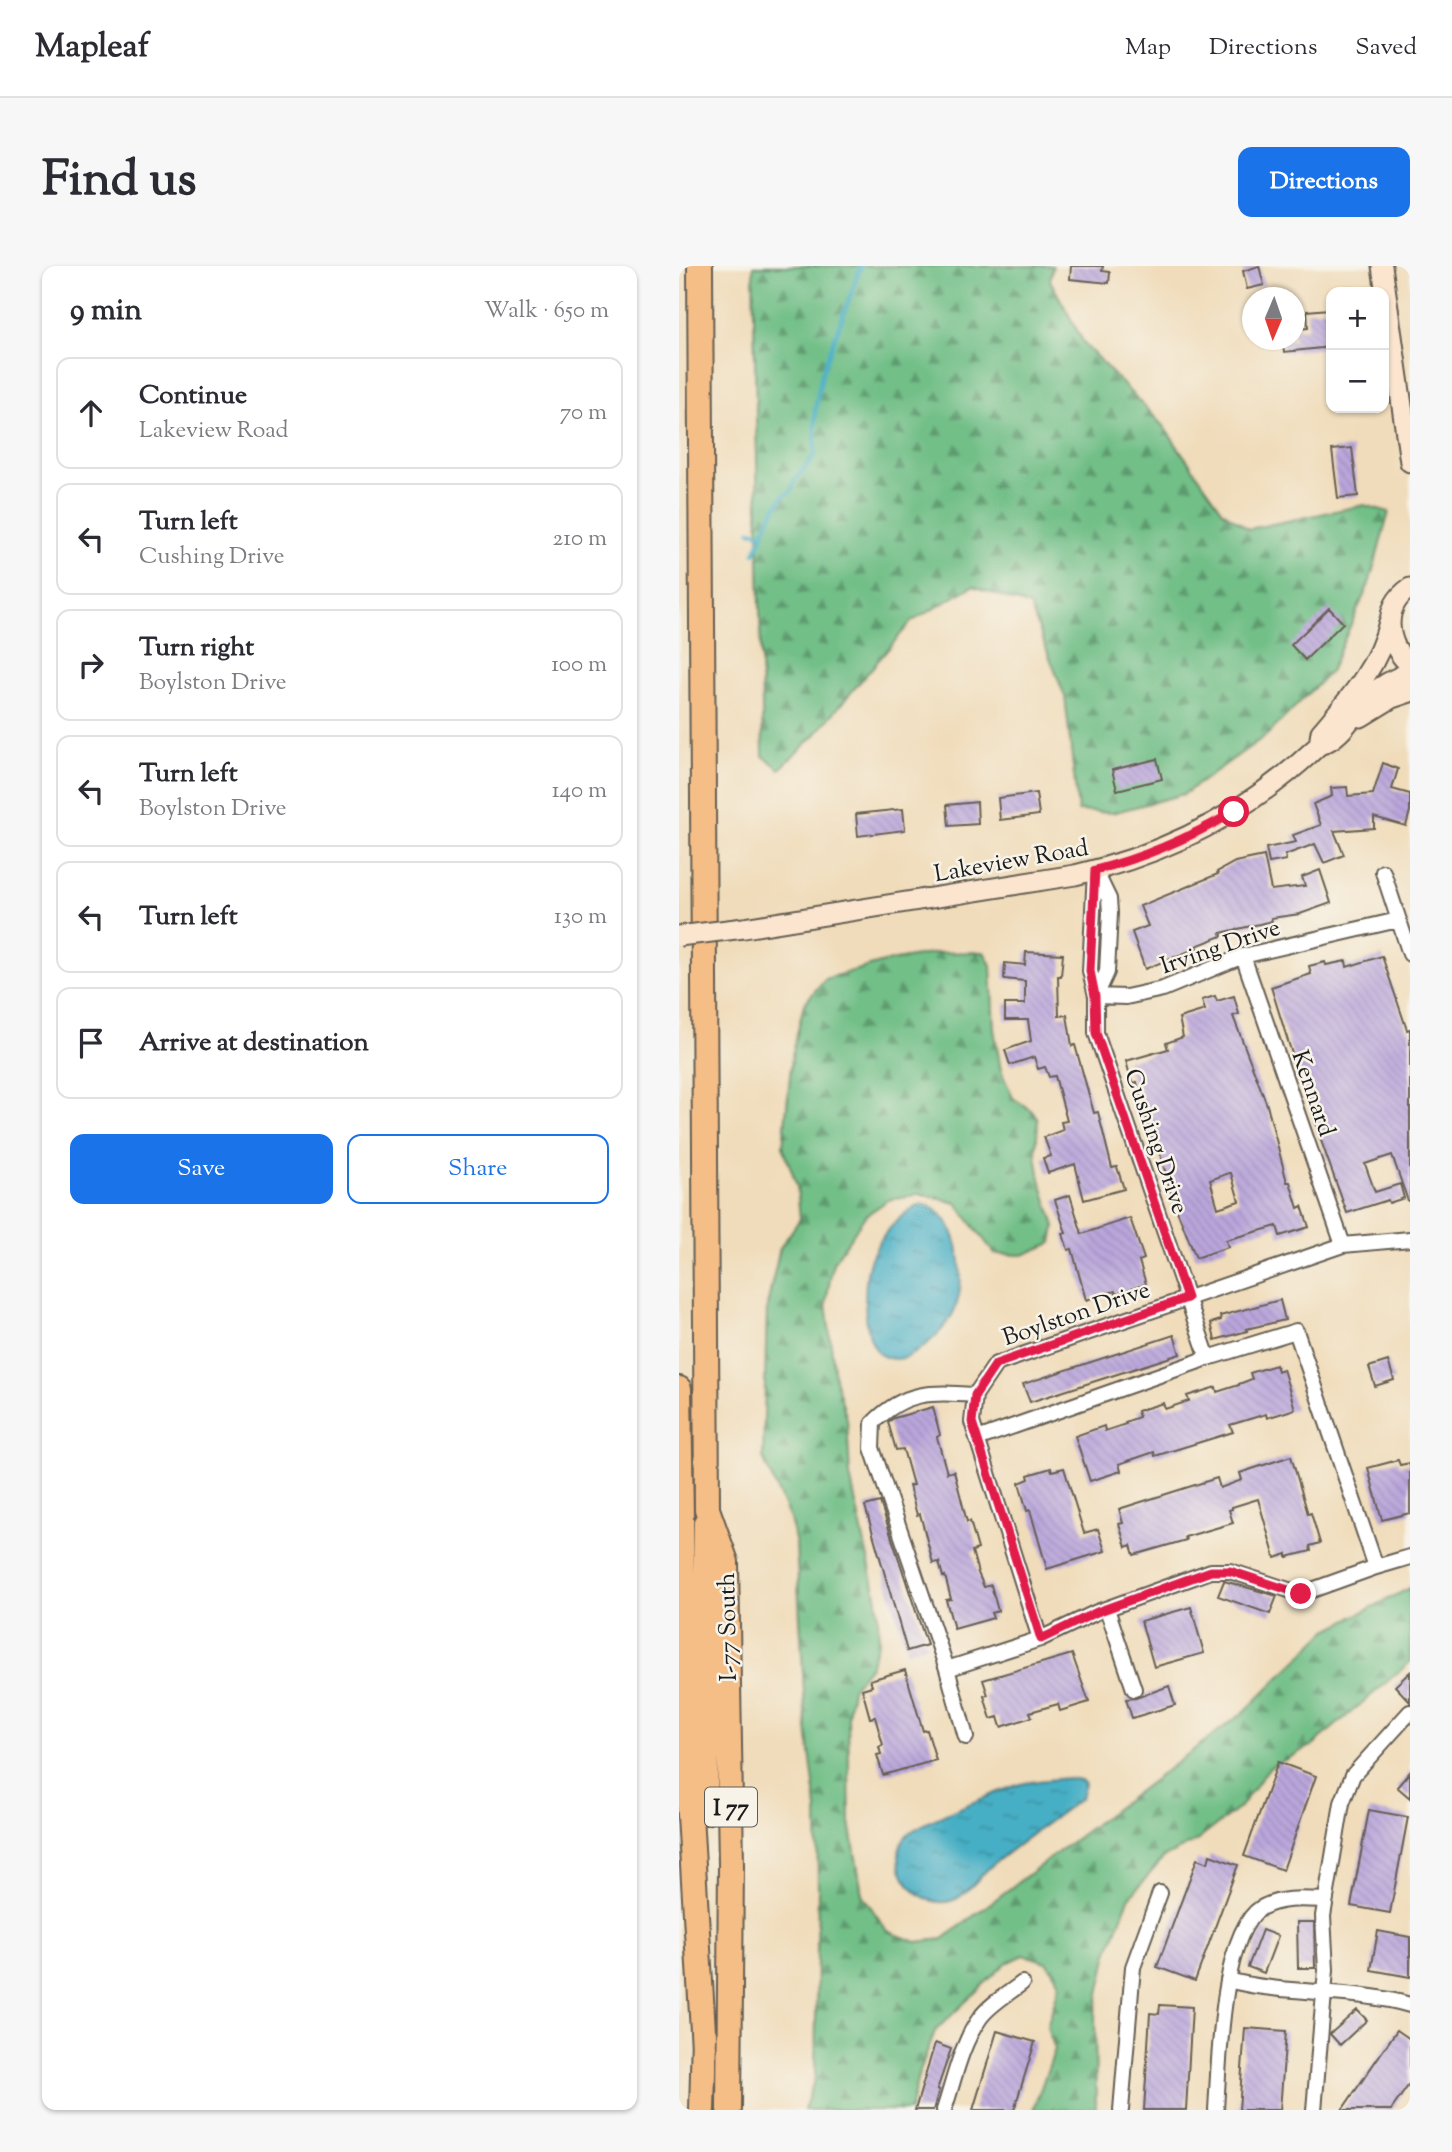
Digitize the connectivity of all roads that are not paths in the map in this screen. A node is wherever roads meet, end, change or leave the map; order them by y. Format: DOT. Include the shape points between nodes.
graph roads {
  1 [pos="1382,266"];
  2 [pos="699,273"];
  3 [pos="1410,462"];
  4 [pos="1407,585"];
  5 [pos="1389,622"];
  6 [pos="1410,665"];
  7 [pos="1410,672"];
  8 [pos="1410,692"];
  9 [pos="1345,727"];
  10 [pos="1319,745"];
  11 [pos="1095,870"];
  12 [pos="1383,872"];
  13 [pos="1398,920"];
  14 [pos="679,936"];
  15 [pos="1410,954"];
  16 [pos="1243,956"];
  17 [pos="1095,996"];
  18 [pos="1410,1239"];
  19 [pos="1343,1245"];
  20 [pos="1187,1298"];
  21 [pos="1208,1358"];
  22 [pos="679,1389"];
  23 [pos="975,1395"];
  24 [pos="978,1439"];
  25 [pos="706,1508"];
  26 [pos="1410,1557"];
  27 [pos="1376,1567"];
  28 [pos="1107,1609"];
  29 [pos="1041,1639"];
  30 [pos="947,1669"];
  31 [pos="1134,1689"];
  32 [pos="1410,1712"];
  33 [pos="966,1737"];
  34 [pos="1160,1893"];
  35 [pos="1324,1900"];
  36 [pos="1228,1980"];
  37 [pos="1022,1983"];
  38 [pos="1325,1993"];
  39 [pos="1410,2005"];
  40 [pos="704,2048"];
  41 [pos="702,2110"];
  42 [pos="729,2110"];
  43 [pos="944,2110"];
  44 [pos="1121,2110"];
  45 [pos="1216,2110"];
  46 [pos="1314,2110"];
  1 -- 3 [label="main road"];
  2 -- 25 [label="highway, I-77 South / I 77"];
  4 -- 5 [label="main road, Lakeview Road"];
  5 -- 6 [label="main road" via="1397,652"];
  5 -- 10 [label="main road, Lakeview Road" via="1385,643 1371,668 1321,732"];
  7 -- 9 [label="main road, Lakeview Road" via="1385,683"];
  8 -- 9 [label="main road"];
  9 -- 10 [label="main road, Lakeview Road" via="1332,741"];
  10 -- 11 [label="main road, Lakeview Road" via="1273,784 1213,824 1156,851"];
  11 -- 14 [label="main road, Lakeview Road, bridge"];
  11 -- 17 [label="street, Cushing Drive" via="1109,899 1110,913 1107,972"];
  12 -- 13 [label="street"];
  13 -- 15 [label="street"];
  13 -- 16 [label="street, Irving Drive"];
  16 -- 17 [label="street, Irving Drive" via="1163,989 1126,997"];
  16 -- 19 [label="street, Kennard"];
  17 -- 20 [label="street, Cushing Drive" via="1096,1033"];
  18 -- 19 [label="street, Boylston Drive"];
  19 -- 20 [label="street, Boylston Drive"];
  20 -- 21 [label="street, Cushing Drive"];
  20 -- 23 [label="street, Boylston Drive" via="996,1364"];
  21 -- 24 [label="street"];
  21 -- 27 [label="street" via="1296,1331"];
  22 -- 40 [label="highway" via="684,1715"];
  23 -- 24 [label="street" via="972,1422"];
  23 -- 30 [label="street" via="939,1392 910,1397 888,1408 873,1423 872,1448"];
  24 -- 29 [label="street"];
  25 -- 40 [label="highway, I 77"];
  25 -- 42 [label="highway, I-77 South / I 77" via="726,1562"];
  26 -- 27 [label="street"];
  27 -- 28 [label="street" via="1301,1594 1230,1571 1211,1571"];
  28 -- 29 [label="street"];
  28 -- 31 [label="street"];
  29 -- 30 [label="street"];
  30 -- 33 [label="street"];
  32 -- 35 [label="street" via="1348,1783"];
  34 -- 44 [label="street" via="1133,1967"];
  35 -- 36 [label="street" via="1280,1901 1261,1908 1243,1933"];
  35 -- 38 [label="street"];
  36 -- 38 [label="street"];
  36 -- 45 [label="street"];
  37 -- 43 [label="street" via="980,2018"];
  38 -- 39 [label="street"];
  38 -- 46 [label="street"];
  40 -- 41 [label="highway, I 77"];
}
